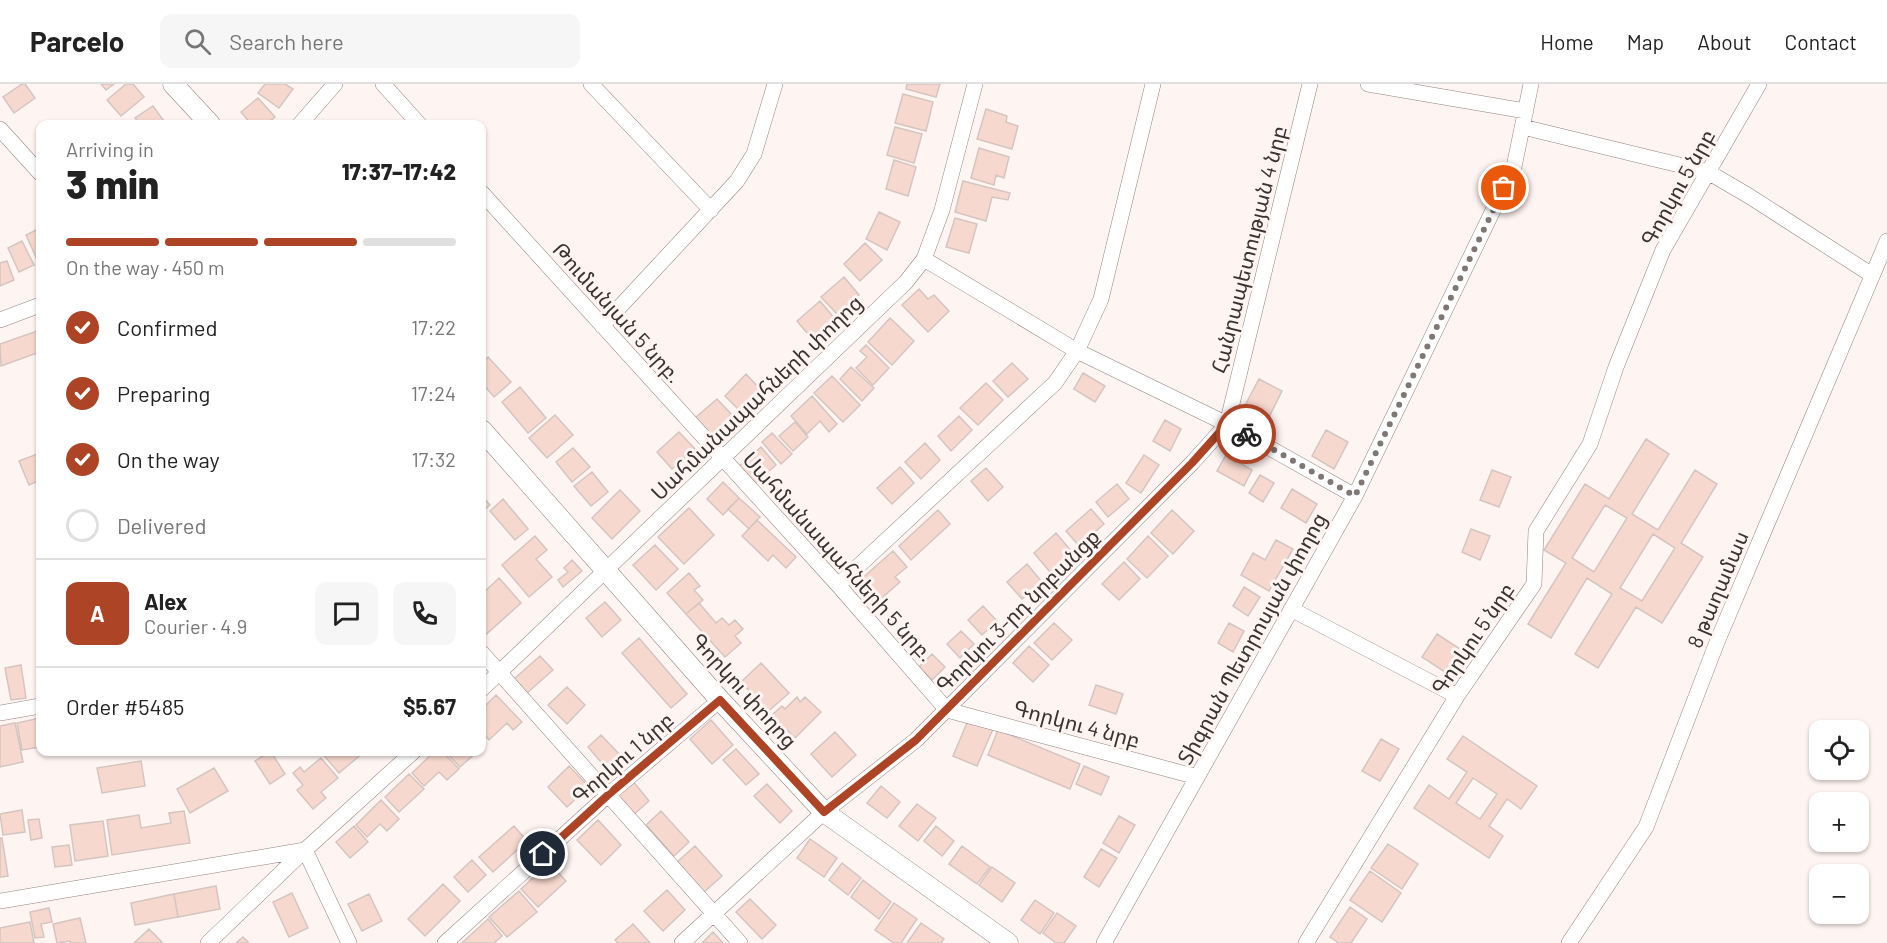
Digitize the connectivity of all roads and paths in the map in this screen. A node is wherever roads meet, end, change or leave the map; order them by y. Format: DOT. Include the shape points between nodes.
graph roads {
  1 [pos="173,84"];
  2 [pos="336,84"];
  3 [pos="383,84"];
  4 [pos="591,84"];
  5 [pos="775,84"];
  6 [pos="975,84"];
  7 [pos="1153,84"];
  8 [pos="1310,84"];
  9 [pos="1368,84"];
  10 [pos="1531,84"];
  11 [pos="1759,84"];
  12 [pos="1526,111"];
  13 [pos="206,120"];
  14 [pos="304,120"];
  15 [pos="415,120"];
  16 [pos="1522,127"];
  17 [pos="0,129"];
  18 [pos="36,169"];
  19 [pos="1708,172"];
  20 [pos="486,197"];
  21 [pos="711,210"];
  22 [pos="1887,241"];
  23 [pos="924,259"];
  24 [pos="1872,275"];
  25 [pos="36,306"];
  26 [pos="0,320"];
  27 [pos="602,326"];
  28 [pos="1077,351"];
  29 [pos="1227,424"];
  30 [pos="486,435"];
  31 [pos="724,458"];
  32 [pos="1355,496"];
  33 [pos="606,570"];
  34 [pos="838,585"];
  35 [pos="1291,609"];
  36 [pos="486,657"];
  37 [pos="500,672"];
  38 [pos="486,685"];
  39 [pos="1457,696"];
  40 [pos="720,700"];
  41 [pos="36,707"];
  42 [pos="947,710"];
  43 [pos="0,713"];
  44 [pos="409,756"];
  45 [pos="1197,777"];
  46 [pos="608,795"];
  47 [pos="824,812"];
  48 [pos="305,850"];
  49 [pos="0,901"];
  50 [pos="714,914"];
  51 [pos="208,943"];
  52 [pos="349,943"];
  53 [pos="445,943"];
  54 [pos="682,943"];
  55 [pos="740,943"];
  56 [pos="1008,943"];
  57 [pos="1104,943"];
  58 [pos="1306,943"];
  59 [pos="1569,943"];
  1 -- 13 [label="street"];
  2 -- 14 [label="street"];
  3 -- 15 [label="street"];
  4 -- 21 [label="street"];
  5 -- 21 [label="street" via="754,154 737,182"];
  6 -- 23 [label="street, Սահմանապահների փողոց" via="942,210"];
  7 -- 28 [label="street" via="1101,299"];
  8 -- 29 [label="street, Հանրապետության 4 նրբ"];
  9 -- 12 [label="street"];
  10 -- 12 [label="street, Տիգրան Պետրոսյան փողոց"];
  11 -- 19 [label="street, Գորկու 5 նրբ"];
  12 -- 16 [label="street, Տիգրան Պետրոսյան փողոց"];
  16 -- 19 [label="street"];
  16 -- 32 [label="street, Տիգրան Պետրոսյան փողոց" via="1514,167"];
  17 -- 18 [label="street"];
  19 -- 24 [label="street"];
  19 -- 39 [label="street, Գորկու 5 նրբ" via="1663,250 1590,444 1536,531 1534,584"];
  20 -- 27 [label="street, Թումանյան 5 նրբ."];
  21 -- 27 [label="street"];
  22 -- 24 [label="street, 8 թաղամաս"];
  23 -- 28 [label="street"];
  23 -- 31 [label="street, Սահմանապահների փողոց" via="906,282"];
  24 -- 59 [label="street, 8 թաղամաս" via="1717,642 1646,827"];
  25 -- 26 [label="street"];
  27 -- 31 [label="street, Թումանյան 5 նրբ."];
  28 -- 29 [label="street"];
  28 -- 34 [label="street" via="1055,383"];
  29 -- 32 [label="street"];
  29 -- 42 [label="street, Գորկու 3-րդ նրբանցք"];
  30 -- 33 [label="street, Գորկու փողոց"];
  31 -- 33 [label="street, Սահմանապահների փողոց"];
  31 -- 34 [label="street, Սահմանապահների 5 նրբ."];
  32 -- 35 [label="street, Տիգրան Պետրոսյան փողոց"];
  33 -- 37 [label="street, Սահմանապահների փողոց"];
  33 -- 40 [label="street, Գորկու փողոց"];
  34 -- 42 [label="street, Սահմանապահների 5 նրբ."];
  35 -- 39 [label="street"];
  35 -- 45 [label="street, Տիգրան Պետրոսյան փողոց"];
  36 -- 37 [label="street"];
  37 -- 38 [label="street, Սահմանապահների փողոց"];
  37 -- 46 [label="street"];
  39 -- 58 [label="street, Գորկու 5 նրբ"];
  40 -- 46 [label="street, Գորկու 1 նրբ"];
  40 -- 47 [label="street, Գորկու փողոց"];
  41 -- 43 [label="street"];
  42 -- 45 [label="street, Գորկու 4 նրբ"];
  42 -- 47 [label="street, Գորկու 3-րդ նրբանցք" via="916,740"];
  44 -- 48 [label="street"];
  45 -- 57 [label="street, Տիգրան Պետրոսյան փողոց"];
  46 -- 50 [label="street"];
  46 -- 53 [label="street, Գորկու 1 նրբ"];
  47 -- 50 [label="street, Գորկու 3-րդ նրբանցք"];
  47 -- 56 [label="street, Գորկու փողոց"];
  48 -- 49 [label="street"];
  48 -- 51 [label="street"];
  48 -- 52 [label="street"];
  50 -- 54 [label="street, Գորկու 3-րդ նրբանցք"];
  50 -- 55 [label="street"];
}
